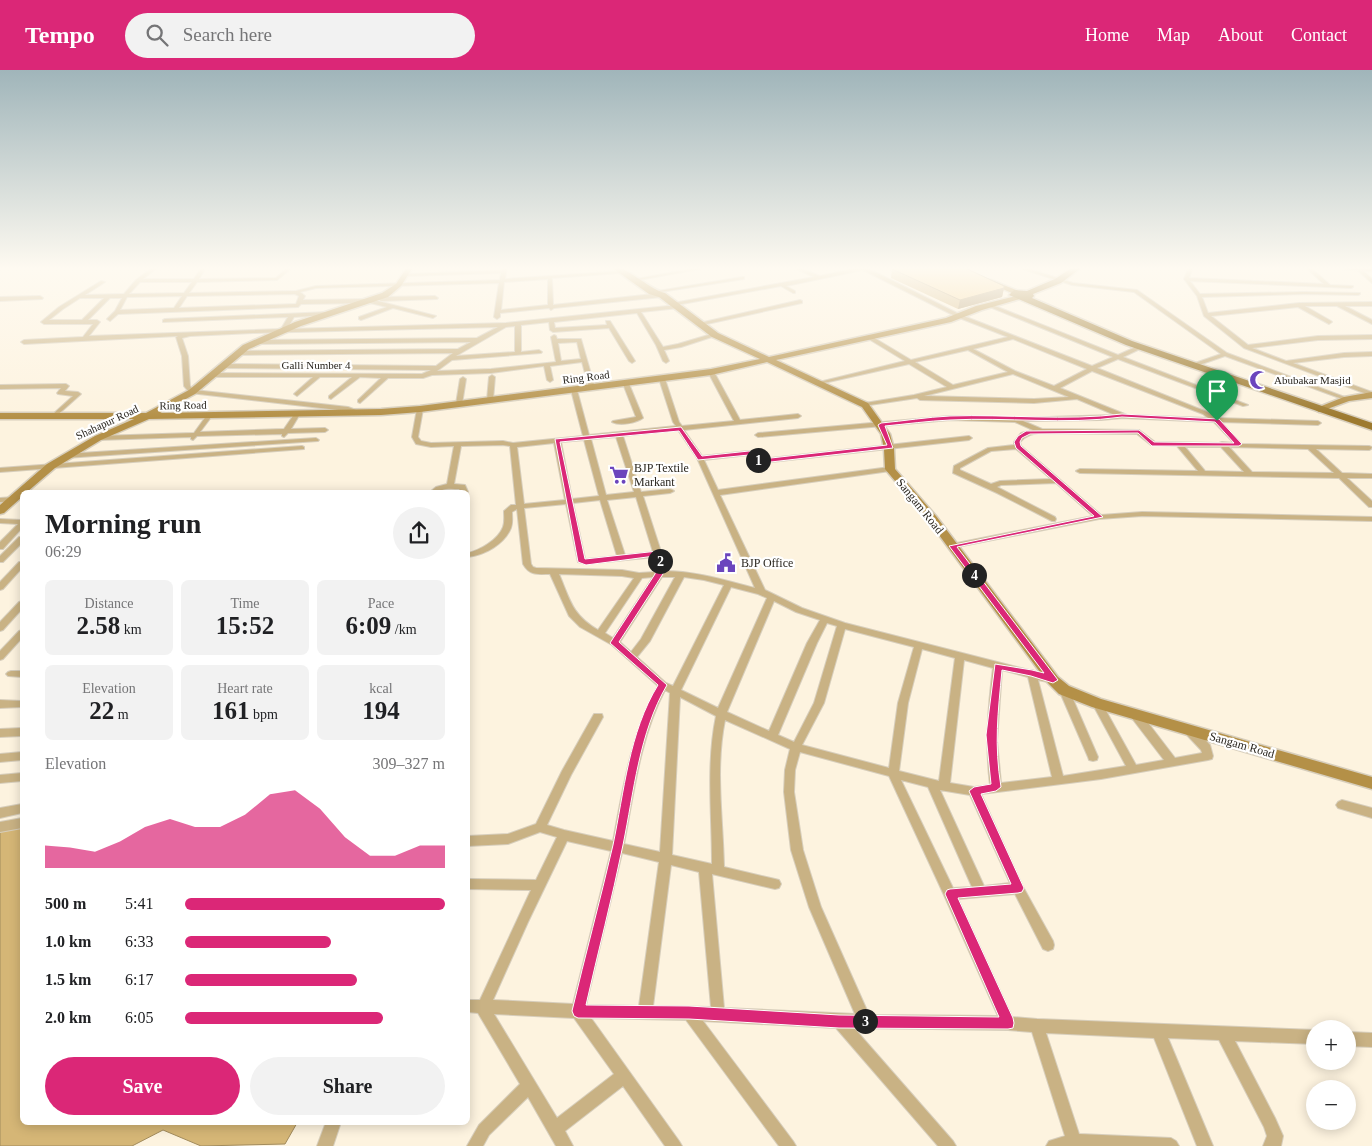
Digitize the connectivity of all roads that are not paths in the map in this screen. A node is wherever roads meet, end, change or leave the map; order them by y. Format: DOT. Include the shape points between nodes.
graph roads {
  1 [pos="50,317"];
  2 [pos="89,317"];
  3 [pos="245,317"];
  4 [pos="291,317"];
  5 [pos="319,317"];
  6 [pos="497,317"];
  7 [pos="584,317"];
  8 [pos="605,317"];
  9 [pos="641,317"];
  10 [pos="689,317"];
  11 [pos="729,317"];
  12 [pos="954,317"];
  13 [pos="962,317"];
  14 [pos="1019,317"];
  15 [pos="1072,317"];
  16 [pos="1074,317"];
  17 [pos="1172,317"];
  18 [pos="1210,317"];
  19 [pos="1320,317"];
  20 [pos="164,321"];
  21 [pos="551,321"];
  22 [pos="84,322"];
  23 [pos="1329,322"];
  24 [pos="518,324"];
  25 [pos="698,324"];
  26 [pos="496,325"];
  27 [pos="506,325"];
  28 [pos="611,326"];
  29 [pos="283,330"];
  30 [pos="553,330"];
  31 [pos="185,334"];
  32 [pos="715,335"];
  33 [pos="869,337"];
  34 [pos="1372,337"];
  35 [pos="87,338"];
  36 [pos="1011,338"];
  37 [pos="480,340"];
  38 [pos="554,341"];
  39 [pos="24,342"];
  40 [pos="254,342"];
  41 [pos="345,342"];
  42 [pos="1140,347"];
  43 [pos="1246,347"];
  44 [pos="968,348"];
  45 [pos="660,349"];
  46 [pos="459,351"];
  47 [pos="238,352"];
  48 [pos="539,352"];
  49 [pos="337,353"];
  50 [pos="351,353"];
  51 [pos="518,354"];
  52 [pos="1225,354"];
  53 [pos="1360,354"];
  54 [pos="1372,354"];
  55 [pos="1116,356"];
  56 [pos="449,358"];
  57 [pos="584,360"];
  58 [pos="766,360"];
  59 [pos="632,361"];
  60 [pos="1372,361"];
  61 [pos="666,362"];
  62 [pos="909,362"];
  63 [pos="1286,362"];
  64 [pos="559,363"];
  65 [pos="1197,364"];
  66 [pos="221,366"];
  67 [pos="341,366"];
  68 [pos="547,366"];
  69 [pos="437,368"];
  70 [pos="1091,368"];
  71 [pos="711,372"];
  72 [pos="1013,372"];
  73 [pos="431,373"];
  74 [pos="210,375"];
  75 [pos="319,376"];
  76 [pos="334,376"];
  77 [pos="358,376"];
  78 [pos="386,376"];
  79 [pos="492,376"];
  80 [pos="463,379"];
  81 [pos="550,380"];
  82 [pos="662,380"];
  83 [pos="626,384"];
  84 [pos="817,384"];
  85 [pos="0,387"];
  86 [pos="952,387"];
  87 [pos="592,388"];
  88 [pos="1054,389"];
  89 [pos="574,390"];
  90 [pos="192,392"];
  91 [pos="297,394"];
  92 [pos="1372,394"];
  93 [pos="331,397"];
  94 [pos="914,397"];
  95 [pos="1077,398"];
  96 [pos="1347,399"];
  97 [pos="490,400"];
  98 [pos="360,401"];
  99 [pos="459,404"];
  100 [pos="865,405"];
  101 [pos="1245,405"];
  102 [pos="420,408"];
  103 [pos="1320,408"];
  104 [pos="357,412"];
  105 [pos="297,414"];
  106 [pos="0,416"];
  107 [pos="54,416"];
  108 [pos="148,416"];
  109 [pos="209,416"];
  110 [pos="798,416"];
  111 [pos="1124,416"];
  112 [pos="1016,420"];
  113 [pos="1217,421"];
  114 [pos="614,422"];
  115 [pos="738,422"];
  116 [pos="1318,423"];
  117 [pos="881,425"];
  118 [pos="1372,426"];
  119 [pos="681,428"];
  120 [pos="325,430"];
  121 [pos="286,431"];
  122 [pos="1041,431"];
  123 [pos="1139,432"];
  124 [pos="196,434"];
  125 [pos="619,435"];
  126 [pos="758,435"];
  127 [pos="586,437"];
  128 [pos="98,438"];
  129 [pos="969,438"];
  130 [pos="316,440"];
  131 [pos="557,440"];
  132 [pos="281,442"];
  133 [pos="458,444"];
  134 [pos="1179,444"];
  135 [pos="1222,444"];
  136 [pos="1239,444"];
  137 [pos="513,445"];
  138 [pos="1309,446"];
  139 [pos="891,447"];
  140 [pos="1018,447"];
  141 [pos="186,448"];
  142 [pos="302,448"];
  143 [pos="1369,448"];
  144 [pos="65,456"];
  145 [pos="700,458"];
  146 [pos="50,466"];
  147 [pos="0,470"];
  148 [pos="890,470"];
  149 [pos="1080,471"];
  150 [pos="1204,474"];
  151 [pos="1250,474"];
  152 [pos="1341,475"];
  153 [pos="1372,476"];
  154 [pos="1057,480"];
  155 [pos="450,486"];
  156 [pos="990,487"];
  157 [pos="24,490"];
  158 [pos="436,490"];
  159 [pos="463,490"];
  160 [pos="670,491"];
  161 [pos="716,493"];
  162 [pos="20,494"];
  163 [pos="638,494"];
  164 [pos="603,498"];
  165 [pos="14,499"];
  166 [pos="0,500"];
  167 [pos="570,501"];
  168 [pos="1372,505"];
  169 [pos="520,506"];
  170 [pos="0,511"];
  171 [pos="1099,517"];
  172 [pos="1052,519"];
  173 [pos="1372,519"];
  174 [pos="0,521"];
  175 [pos="20,523"];
  176 [pos="20,525"];
  177 [pos="20,541"];
  178 [pos="952,546"];
  179 [pos="0,547"];
  180 [pos="470,554"];
  181 [pos="658,554"];
  182 [pos="622,558"];
  183 [pos="0,560"];
  184 [pos="20,566"];
  185 [pos="552,571"];
  186 [pos="659,574"];
  187 [pos="681,574"];
  188 [pos="639,576"];
  189 [pos="728,585"];
  190 [pos="0,586"];
  191 [pos="761,592"];
  192 [pos="771,598"];
  193 [pos="20,606"];
  194 [pos="825,619"];
  195 [pos="842,625"];
  196 [pos="0,628"];
  197 [pos="20,635"];
  198 [pos="599,635"];
  199 [pos="614,643"];
  200 [pos="920,645"];
  201 [pos="960,656"];
  202 [pos="0,657"];
  203 [pos="631,658"];
  204 [pos="998,666"];
  205 [pos="1032,673"];
  206 [pos="11,674"];
  207 [pos="20,674"];
  208 [pos="1053,680"];
  209 [pos="663,685"];
  210 [pos="1064,690"];
  211 [pos="675,691"];
  212 [pos="1097,703"];
  213 [pos="0,704"];
  214 [pos="20,704"];
  215 [pos="721,714"];
  216 [pos="1135,714"];
  217 [pos="598,717"];
  218 [pos="1188,730"];
  219 [pos="0,732"];
  220 [pos="20,732"];
  221 [pos="772,737"];
  222 [pos="796,747"];
  223 [pos="20,756"];
  224 [pos="1093,756"];
  225 [pos="0,758"];
  226 [pos="1173,763"];
  227 [pos="1133,769"];
  228 [pos="893,774"];
  229 [pos="20,777"];
  230 [pos="0,779"];
  231 [pos="1058,779"];
  232 [pos="1372,783"];
  233 [pos="932,784"];
  234 [pos="944,786"];
  235 [pos="996,787"];
  236 [pos="974,791"];
  237 [pos="1342,805"];
  238 [pos="20,809"];
  239 [pos="0,813"];
  240 [pos="1372,813"];
  241 [pos="20,823"];
  242 [pos="0,827"];
  243 [pos="540,827"];
  244 [pos="564,835"];
  245 [pos="470,841"];
  246 [pos="618,847"];
  247 [pos="666,857"];
  248 [pos="705,868"];
  249 [pos="718,870"];
  250 [pos="470,884"];
  251 [pos="775,884"];
  252 [pos="540,885"];
  253 [pos="1018,888"];
  254 [pos="980,892"];
  255 [pos="950,894"];
  256 [pos="1048,945"];
  257 [pos="470,1006"];
  258 [pos="483,1008"];
  259 [pos="578,1011"];
  260 [pos="645,1013"];
  261 [pos="689,1013"];
  262 [pos="718,1015"];
  263 [pos="839,1021"];
  264 [pos="865,1021"];
  265 [pos="1008,1023"];
  266 [pos="1037,1026"];
  267 [pos="1159,1032"];
  268 [pos="1224,1035"];
  269 [pos="1306,1037"];
  270 [pos="1356,1039"];
  271 [pos="1372,1040"];
  272 [pos="624,1076"];
  273 [pos="529,1085"];
  274 [pos="333,1125"];
  275 [pos="555,1129"];
  276 [pos="1074,1141"];
  277 [pos="324,1146"];
  278 [pos="475,1146"];
  279 [pos="565,1146"];
  280 [pos="674,1146"];
  281 [pos="788,1146"];
  282 [pos="948,1146"];
  283 [pos="1054,1146"];
  284 [pos="1171,1146"];
  285 [pos="1205,1146"];
  286 [pos="1271,1146"];
  1 -- 22 [label="street" via="44,322"];
  2 -- 22 [label="street"];
  3 -- 20 [label="street"];
  4 -- 29 [label="street"];
  5 -- 29 [label="main road, Shahapur Road"];
  6 -- 26 [label="street"];
  7 -- 21 [label="street"];
  8 -- 28 [label="street"];
  9 -- 45 [label="street"];
  10 -- 25 [label="main road, Sangam Road"];
  11 -- 25 [label="street"];
  12 -- 33 [label="main road, Ring Road"];
  13 -- 36 [label="street"];
  14 -- 55 [label="street"];
  15 -- 42 [label="main road"];
  16 -- 65 [label="main road"];
  17 -- 52 [label="street"];
  18 -- 43 [label="street"];
  19 -- 23 [label="street"];
  21 -- 24 [label="street"];
  21 -- 30 [label="street"];
  22 -- 35 [label="street" via="97,321 84,337"];
  24 -- 27 [label="street"];
  24 -- 51 [label="street"];
  25 -- 32 [label="main road, Sangam Road"];
  26 -- 27 [label="street"];
  26 -- 29 [label="street"];
  27 -- 37 [label="street"];
  28 -- 30 [label="street"];
  28 -- 59 [label="street"];
  29 -- 31 [label="street"];
  29 -- 40 [label="main road, Shahapur Road"];
  30 -- 38 [label="street"];
  31 -- 35 [label="street"];
  31 -- 90 [label="street" via="179,339 187,386"];
  32 -- 45 [label="street"];
  32 -- 58 [label="main road, Sangam Road"];
  33 -- 58 [label="main road, Ring Road"];
  33 -- 62 [label="street"];
  34 -- 43 [label="street" via="1318,338"];
  35 -- 39 [label="street"];
  36 -- 44 [label="street"];
  36 -- 70 [label="street"];
  37 -- 41 [label="street"];
  37 -- 46 [label="street"];
  38 -- 57 [label="street" via="579,340"];
  38 -- 64 [label="street"];
  40 -- 41 [label="street"];
  40 -- 47 [label="main road, Shahapur Road"];
  41 -- 49 [label="street"];
  42 -- 55 [label="street"];
  42 -- 103 [label="main road"];
  43 -- 63 [label="street"];
  44 -- 62 [label="street"];
  44 -- 72 [label="street"];
  45 -- 61 [label="street"];
  46 -- 50 [label="street"];
  46 -- 56 [label="street"];
  47 -- 49 [label="street"];
  47 -- 66 [label="main road, Shahapur Road"];
  48 -- 51 [label="street"];
  49 -- 50 [label="street"];
  50 -- 67 [label="street"];
  51 -- 56 [label="street"];
  52 -- 65 [label="street"];
  52 -- 96 [label="street"];
  53 -- 54 [label="street"];
  53 -- 60 [label="street"];
  53 -- 63 [label="street"];
  55 -- 70 [label="street"];
  55 -- 101 [label="street"];
  56 -- 69 [label="street"];
  57 -- 64 [label="street"];
  57 -- 87 [label="street"];
  58 -- 71 [label="main road, Ring Road"];
  58 -- 84 [label="main road, Sangam Road"];
  62 -- 84 [label="street"];
  62 -- 86 [label="street"];
  63 -- 92 [label="street"];
  64 -- 68 [label="street"];
  65 -- 103 [label="main road"];
  66 -- 67 [label="street"];
  66 -- 74 [label="main road, Shahapur Road"];
  67 -- 69 [label="street"];
  67 -- 76 [label="street"];
  68 -- 73 [label="street"];
  68 -- 81 [label="street"];
  69 -- 73 [label="street"];
  70 -- 88 [label="street"];
  70 -- 113 [label="street" via="1205,413"];
  71 -- 82 [label="main road, Ring Road"];
  71 -- 115 [label="street"];
  72 -- 86 [label="street"];
  72 -- 88 [label="street"];
  73 -- 78 [label="street, Galli Number 4"];
  74 -- 75 [label="street, Galli Number 4"];
  74 -- 90 [label="main road, Shahapur Road"];
  75 -- 76 [label="street, Galli Number 4"];
  75 -- 91 [label="street"];
  76 -- 77 [label="street, Galli Number 4"];
  77 -- 78 [label="street, Galli Number 4"];
  77 -- 93 [label="street"];
  78 -- 98 [label="street"];
  79 -- 97 [label="street"];
  80 -- 99 [label="street"];
  82 -- 83 [label="main road, Ring Road"];
  82 -- 119 [label="street"];
  83 -- 87 [label="main road, Ring Road"];
  83 -- 114 [label="street" via="640,418"];
  84 -- 100 [label="main road, Sangam Road"];
  85 -- 107 [label="street" via="66,386 60,393 78,394"];
  86 -- 94 [label="street"];
  87 -- 89 [label="main road, Ring Road"];
  88 -- 95 [label="street"];
  89 -- 97 [label="main road, Ring Road"];
  89 -- 127 [label="street"];
  90 -- 104 [label="street"];
  90 -- 108 [label="main road, Shahapur Road"];
  92 -- 96 [label="main road"];
  94 -- 95 [label="street" via="1034,401"];
  94 -- 100 [label="street"];
  95 -- 111 [label="street"];
  96 -- 103 [label="main road"];
  97 -- 99 [label="main road, Ring Road"];
  99 -- 102 [label="main road, Ring Road"];
  100 -- 117 [label="main road, Sangam Road"];
  102 -- 104 [label="main road, Ring Road"];
  102 -- 133 [label="street" via="418,443"];
  103 -- 118 [label="main road"];
  104 -- 105 [label="main road, Ring Road"];
  105 -- 109 [label="main road, Ring Road"];
  105 -- 121 [label="street"];
  106 -- 107 [label="main road, Ring Road"];
  107 -- 108 [label="main road, Ring Road"];
  108 -- 109 [label="main road, Ring Road"];
  108 -- 128 [label="main road, Shahapur Road"];
  109 -- 124 [label="street"];
  110 -- 115 [label="street"];
  111 -- 112 [label="street"];
  111 -- 113 [label="street"];
  111 -- 123 [label="street"];
  112 -- 117 [label="street" via="950,418"];
  112 -- 122 [label="street"];
  113 -- 116 [label="street"];
  113 -- 136 [label="street"];
  115 -- 119 [label="street"];
  117 -- 126 [label="street"];
  117 -- 139 [label="main road, Sangam Road"];
  119 -- 125 [label="street"];
  119 -- 145 [label="street"];
  120 -- 121 [label="street"];
  121 -- 124 [label="street"];
  121 -- 132 [label="street"];
  122 -- 123 [label="street"];
  122 -- 140 [label="street" via="1028,432 1020,437"];
  123 -- 134 [label="street" via="1152,444"];
  124 -- 128 [label="street"];
  124 -- 141 [label="street"];
  125 -- 127 [label="street"];
  125 -- 163 [label="street"];
  127 -- 131 [label="street"];
  127 -- 164 [label="street"];
  128 -- 144 [label="main road, Shahapur Road"];
  129 -- 139 [label="street"];
  130 -- 132 [label="street"];
  131 -- 137 [label="street"];
  131 -- 167 [label="street"];
  132 -- 141 [label="street"];
  133 -- 137 [label="street"];
  133 -- 155 [label="street"];
  134 -- 135 [label="street"];
  134 -- 150 [label="street"];
  135 -- 136 [label="street"];
  135 -- 151 [label="street"];
  136 -- 138 [label="street"];
  137 -- 169 [label="street"];
  138 -- 143 [label="street"];
  138 -- 152 [label="street"];
  139 -- 145 [label="street" via="762,461 749,453"];
  139 -- 148 [label="main road, Sangam Road"];
  140 -- 154 [label="street"];
  140 -- 156 [label="street" via="990,449 956,466 959,474"];
  141 -- 144 [label="street"];
  142 -- 146 [label="street"];
  144 -- 146 [label="main road, Shahapur Road"];
  145 -- 161 [label="street"];
  146 -- 147 [label="street"];
  146 -- 157 [label="main road, Shahapur Road"];
  148 -- 161 [label="street"];
  148 -- 178 [label="main road, Sangam Road"];
  149 -- 150 [label="street"];
  150 -- 151 [label="street"];
  151 -- 152 [label="street"];
  152 -- 153 [label="street"];
  152 -- 168 [label="street"];
  154 -- 156 [label="street"];
  154 -- 171 [label="street"];
  155 -- 158 [label="street"];
  155 -- 159 [label="street" via="462,487"];
  156 -- 172 [label="street"];
  160 -- 163 [label="street"];
  161 -- 191 [label="street"];
  162 -- 165 [label="main road, Shahapur Road"];
  163 -- 164 [label="street"];
  163 -- 181 [label="street"];
  164 -- 167 [label="street"];
  164 -- 182 [label="street"];
  165 -- 166 [label="street"];
  165 -- 170 [label="main road, Shahapur Road"];
  167 -- 169 [label="street"];
  167 -- 182 [label="street" via="581,560"];
  169 -- 180 [label="street" via="508,510 508,525 498,538 483,551"];
  169 -- 185 [label="street" via="527,564 535,571"];
  171 -- 173 [label="street" via="1142,514"];
  171 -- 178 [label="street"];
  174 -- 175 [label="street"];
  176 -- 179 [label="street"];
  177 -- 183 [label="street"];
  178 -- 208 [label="main road, Sangam Road"];
  181 -- 182 [label="street"];
  181 -- 186 [label="street"];
  184 -- 190 [label="street"];
  185 -- 188 [label="street" via="622,572"];
  185 -- 198 [label="street" via="572,614"];
  186 -- 187 [label="street"];
  186 -- 188 [label="street"];
  186 -- 199 [label="street"];
  187 -- 189 [label="street"];
  187 -- 203 [label="street"];
  188 -- 198 [label="street"];
  189 -- 191 [label="street"];
  189 -- 211 [label="street"];
  191 -- 192 [label="street"];
  192 -- 194 [label="street"];
  192 -- 215 [label="street"];
  193 -- 196 [label="street"];
  194 -- 195 [label="street"];
  194 -- 221 [label="street"];
  195 -- 200 [label="street"];
  195 -- 222 [label="street" via="819,703"];
  197 -- 202 [label="street"];
  198 -- 199 [label="street"];
  199 -- 203 [label="street"];
  200 -- 201 [label="street"];
  200 -- 228 [label="street" via="903,703"];
  201 -- 204 [label="street"];
  201 -- 234 [label="street"];
  203 -- 209 [label="street"];
  204 -- 205 [label="street"];
  204 -- 235 [label="street" via="991,735"];
  205 -- 208 [label="street"];
  205 -- 231 [label="street"];
  206 -- 207 [label="street"];
  208 -- 210 [label="main road, Sangam Road"];
  209 -- 211 [label="street"];
  209 -- 246 [label="street" via="652,702 639,742"];
  210 -- 212 [label="main road, Sangam Road"];
  210 -- 224 [label="street"];
  211 -- 215 [label="street"];
  211 -- 247 [label="street"];
  212 -- 216 [label="main road, Sangam Road"];
  212 -- 227 [label="street"];
  213 -- 214 [label="street"];
  215 -- 221 [label="street"];
  215 -- 249 [label="street" via="714,774"];
  216 -- 218 [label="main road, Sangam Road"];
  216 -- 226 [label="street"];
  217 -- 243 [label="street"];
  218 -- 226 [label="street" via="1206,748 1208,756"];
  218 -- 232 [label="main road, Sangam Road"];
  219 -- 220 [label="street"];
  221 -- 222 [label="street"];
  222 -- 228 [label="street"];
  222 -- 264 [label="street" via="789,792 797,850 822,926"];
  223 -- 225 [label="street"];
  226 -- 227 [label="street"];
  227 -- 231 [label="street"];
  228 -- 233 [label="street"];
  228 -- 255 [label="street"];
  229 -- 230 [label="street"];
  231 -- 235 [label="street"];
  233 -- 234 [label="street"];
  233 -- 254 [label="street"];
  234 -- 236 [label="street"];
  235 -- 236 [label="street"];
  236 -- 253 [label="street"];
  237 -- 240 [label="street"];
  238 -- 239 [label="street"];
  241 -- 242 [label="street"];
  243 -- 244 [label="street"];
  243 -- 245 [label="street" via="508,839"];
  244 -- 246 [label="street"];
  244 -- 252 [label="street"];
  246 -- 247 [label="street"];
  246 -- 259 [label="street"];
  247 -- 248 [label="street"];
  247 -- 260 [label="street"];
  248 -- 249 [label="street"];
  248 -- 262 [label="street"];
  249 -- 251 [label="street"];
  250 -- 252 [label="street"];
  252 -- 258 [label="street"];
  253 -- 254 [label="street"];
  253 -- 256 [label="street"];
  254 -- 255 [label="street"];
  255 -- 265 [label="street"];
  257 -- 258 [label="street"];
  258 -- 259 [label="street"];
  258 -- 273 [label="street"];
  259 -- 260 [label="street"];
  259 -- 272 [label="street"];
  260 -- 261 [label="street"];
  261 -- 262 [label="street"];
  261 -- 281 [label="street"];
  262 -- 263 [label="street"];
  263 -- 264 [label="street"];
  263 -- 282 [label="street"];
  264 -- 265 [label="street"];
  265 -- 266 [label="street"];
  266 -- 267 [label="street"];
  266 -- 276 [label="street"];
  267 -- 268 [label="street"];
  267 -- 285 [label="street"];
  268 -- 269 [label="street"];
  268 -- 286 [label="street" via="1270,1123 1275,1136"];
  270 -- 271 [label="street"];
  272 -- 275 [label="street"];
  272 -- 280 [label="street"];
  273 -- 275 [label="street"];
  273 -- 278 [label="street" via="484,1130"];
  274 -- 277 [label="street"];
  275 -- 279 [label="street"];
  276 -- 283 [label="street"];
  276 -- 284 [label="street"];
}
